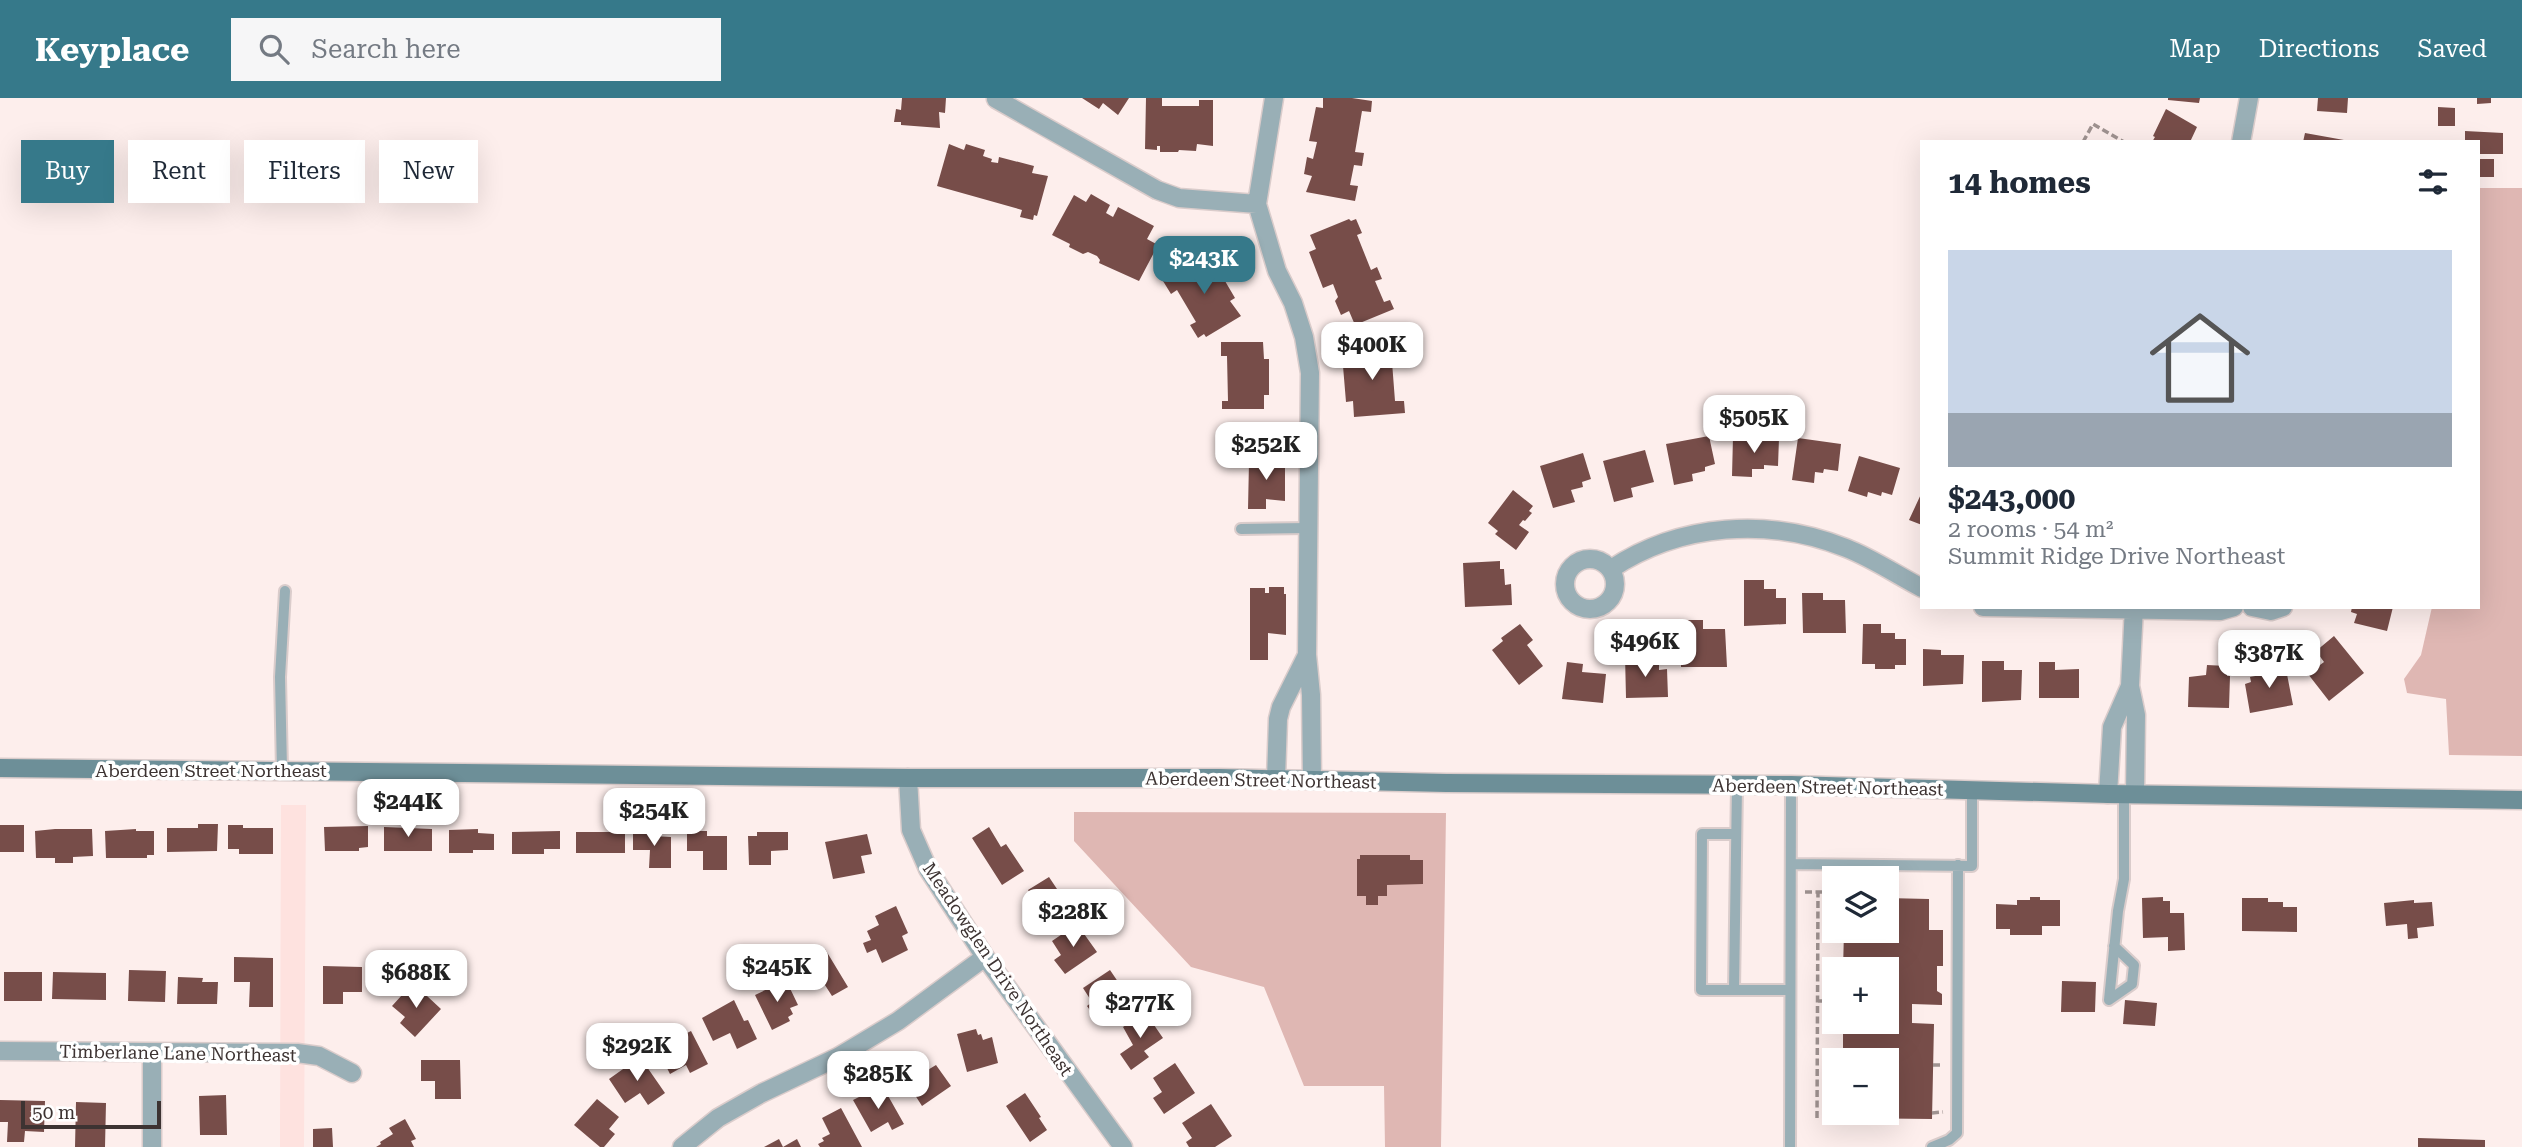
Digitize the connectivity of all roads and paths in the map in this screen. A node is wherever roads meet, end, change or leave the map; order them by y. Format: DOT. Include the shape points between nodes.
graph roads {
  1 [pos="1274,98"];
  2 [pos="2249,98"];
  3 [pos="996,99"];
  4 [pos="2084,140"];
  5 [pos="2121,140"];
  6 [pos="2241,140"];
  7 [pos="1257,204"];
  8 [pos="1241,528"];
  9 [pos="1309,528"];
  10 [pos="1611,569"];
  11 [pos="1920,587"];
  12 [pos="285,591"];
  13 [pos="2134,609"];
  14 [pos="2227,609"];
  15 [pos="1307,654"];
  16 [pos="2130,686"];
  17 [pos="0,768"];
  18 [pos="282,770"];
  19 [pos="908,778"];
  20 [pos="1276,779"];
  21 [pos="1312,780"];
  22 [pos="1737,785"];
  23 [pos="1791,785"];
  24 [pos="1972,789"];
  25 [pos="2122,794"];
  26 [pos="2522,800"];
  27 [pos="1736,834"];
  28 [pos="1791,864"];
  29 [pos="1958,865"];
  30 [pos="1790,892"];
  31 [pos="1818,892"];
  32 [pos="1822,892"];
  33 [pos="2114,946"];
  34 [pos="985,957"];
  35 [pos="1734,990"];
  36 [pos="1789,990"];
  37 [pos="1818,1001"];
  38 [pos="1822,1001"];
  39 [pos="0,1051"];
  40 [pos="152,1053"];
  41 [pos="1933,1065"];
  42 [pos="1943,1065"];
  43 [pos="352,1073"];
  44 [pos="1817,1118"];
  45 [pos="152,1147"];
  46 [pos="682,1147"];
  47 [pos="1123,1147"];
  48 [pos="1790,1147"];
  49 [pos="1932,1147"];
  1 -- 7 [label="street"];
  2 -- 6 [label="street"];
  3 -- 7 [label="street" via="1157,190 1179,198"];
  4 -- 5 [label="path" via="2093,124"];
  7 -- 9 [label="street" via="1273,260 1293,303 1308,361"];
  8 -- 9 [label="lane"];
  9 -- 15 [label="street"];
  10 -- 11 [label="street" via="1634,554 1692,533 1748,527 1801,533 1847,548"];
  12 -- 18 [label="lane" via="280,677"];
  13 -- 14 [label="street"];
  13 -- 16 [label="street"];
  15 -- 20 [label="street" via="1278,719"];
  15 -- 21 [label="street"];
  16 -- 25 [label="street" via="2136,715"];
  16 -- 25 [label="street" via="2112,727"];
  17 -- 18 [label="street, Aberdeen Street Northeast"];
  18 -- 19 [label="street, Aberdeen Street Northeast"];
  19 -- 20 [label="street, Aberdeen Street Northeast"];
  19 -- 34 [label="street, Meadowglen Drive Northeast" via="915,842"];
  20 -- 21 [label="street, Aberdeen Street Northeast"];
  21 -- 22 [label="street, Aberdeen Street Northeast"];
  22 -- 23 [label="street, Aberdeen Street Northeast"];
  22 -- 27 [label="lane"];
  23 -- 24 [label="street, Aberdeen Street Northeast"];
  23 -- 28 [label="lane"];
  24 -- 25 [label="street, Aberdeen Street Northeast"];
  24 -- 29 [label="lane" via="1972,866"];
  25 -- 26 [label="street, Aberdeen Street Northeast"];
  25 -- 33 [label="lane" via="2124,879"];
  27 -- 35 [label="lane"];
  27 -- 35 [label="lane" via="1702,834 1701,990"];
  28 -- 29 [label="lane"];
  28 -- 30 [label="lane"];
  29 -- 49 [label="lane" via="1957,1133"];
  30 -- 31 [label="path"];
  30 -- 36 [label="lane"];
  31 -- 32 [label="path"];
  31 -- 37 [label="path"];
  34 -- 46 [label="street" via="898,1021 718,1118"];
  34 -- 47 [label="street, Meadowglen Drive Northeast"];
  35 -- 36 [label="lane"];
  36 -- 48 [label="lane"];
  37 -- 38 [label="path"];
  37 -- 44 [label="path"];
  39 -- 40 [label="street, Timberlane Lane Northeast"];
  40 -- 43 [label="street, Timberlane Lane Northeast" via="297,1053 318,1056"];
  40 -- 45 [label="street"];
  41 -- 42 [label="path"];
}
